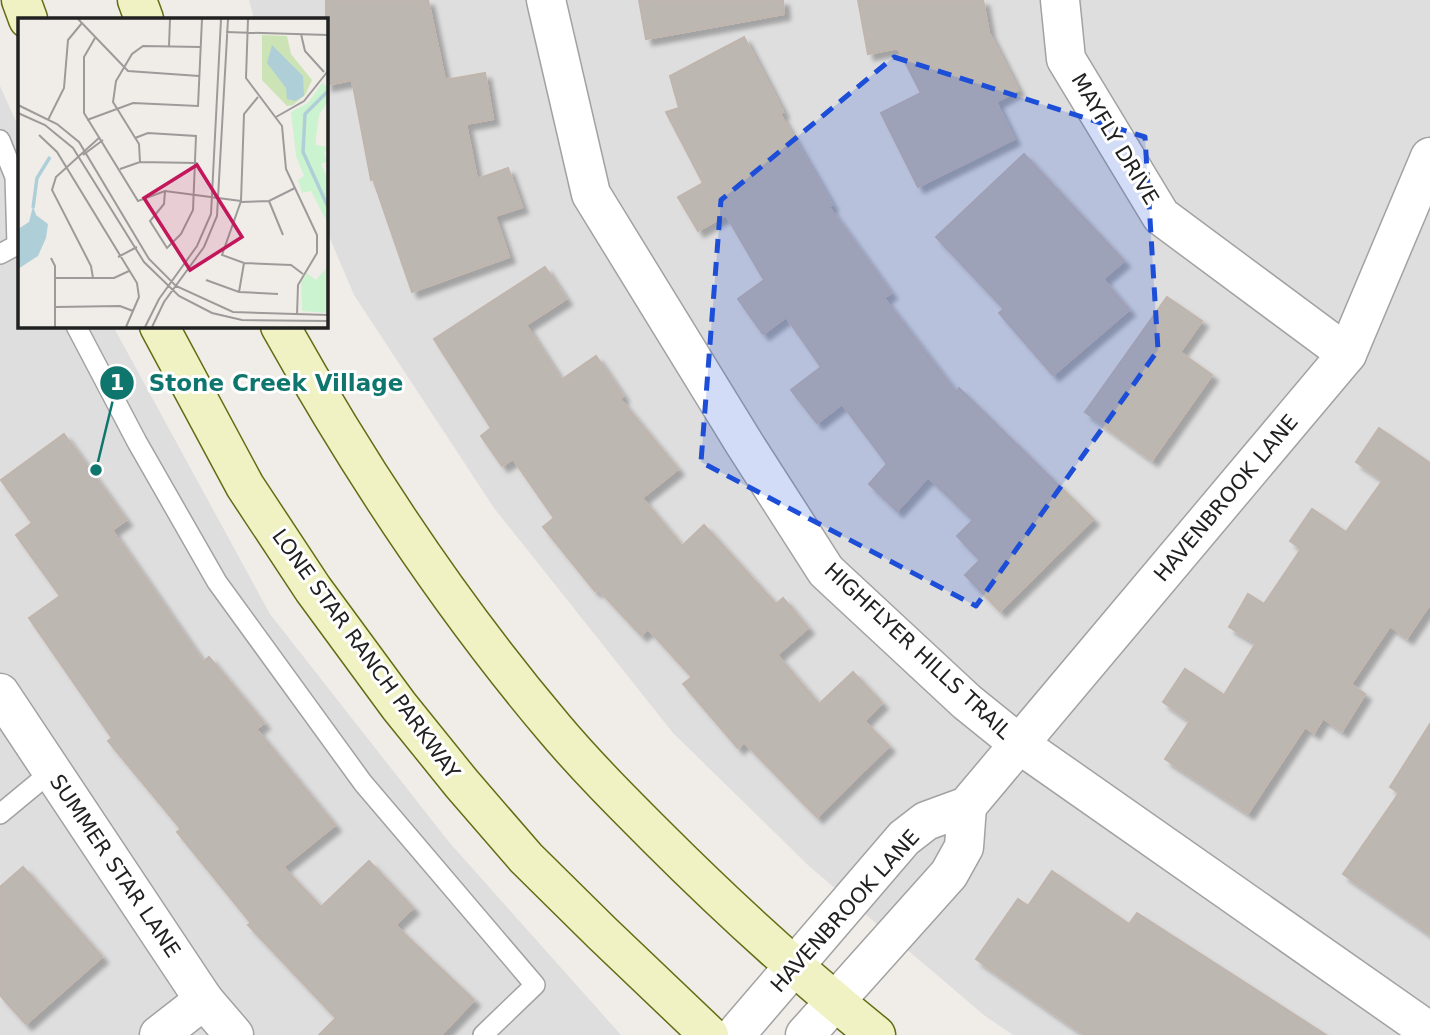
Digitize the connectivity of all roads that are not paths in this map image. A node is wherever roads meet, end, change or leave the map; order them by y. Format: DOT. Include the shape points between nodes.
graph roads {
  1 [pos="21,0"];
  2 [pos="137,0"];
  3 [pos="546,0"];
  4 [pos="1060,0"];
  5 [pos="28,18"];
  6 [pos="144,18"];
  7 [pos="0,140"];
  8 [pos="1430,157"];
  9 [pos="12,249"];
  10 [pos="77,327"];
  11 [pos="160,327"];
  12 [pos="281,327"];
  13 [pos="1348,354"];
  14 [pos="0,693"];
  15 [pos="1019,744"];
  16 [pos="52,771"];
  17 [pos="967,806"];
  18 [pos="0,814"];
  19 [pos="795,966"];
  20 [pos="204,1000"];
  21 [pos="834,1002"];
  22 [pos="1430,1032"];
  23 [pos="159,1035"];
  24 [pos="234,1035"];
  25 [pos="483,1035"];
  26 [pos="709,1035"];
  27 [pos="735,1035"];
  28 [pos="805,1035"];
  29 [pos="876,1035"];
  1 -- 5 [label="main road"];
  2 -- 6 [label="main road"];
  3 -- 15 [label="street, HIGHFLYER HILLS TRAIL" via="590,194 744,443 827,571 967,702"];
  4 -- 13 [label="street, MAYFLY DRIVE" via="1066,59 1161,215"];
  7 -- 9 [label="lane" via="15,177"];
  8 -- 13 [label="street, HAVENBROOK LANE"];
  10 -- 25 [label="lane" via="217,582 363,783 535,985"];
  11 -- 26 [label="main road, LONE STAR RANCH PARKWAY" via="245,486 399,706 526,858"];
  12 -- 19 [label="main road" via="383,498 554,729 697,879"];
  13 -- 15 [label="street, HAVENBROOK LANE"];
  14 -- 16 [label="street, SUMMER STAR LANE"];
  15 -- 17 [label="street, HAVENBROOK LANE"];
  15 -- 22 [label="street, HIGHFLYER HILLS TRAIL"];
  16 -- 18 [label="lane"];
  16 -- 20 [label="street, SUMMER STAR LANE"];
  17 -- 19 [label="street, HAVENBROOK LANE" via="926,821 904,838"];
  17 -- 21 [label="street" via="964,846 949,874"];
  19 -- 21 [label="main road"];
  19 -- 27 [label="street, HAVENBROOK LANE"];
  20 -- 23 [label="street"];
  20 -- 24 [label="street, SUMMER STAR LANE"];
  21 -- 28 [label="street"];
  21 -- 29 [label="main road"];
}
